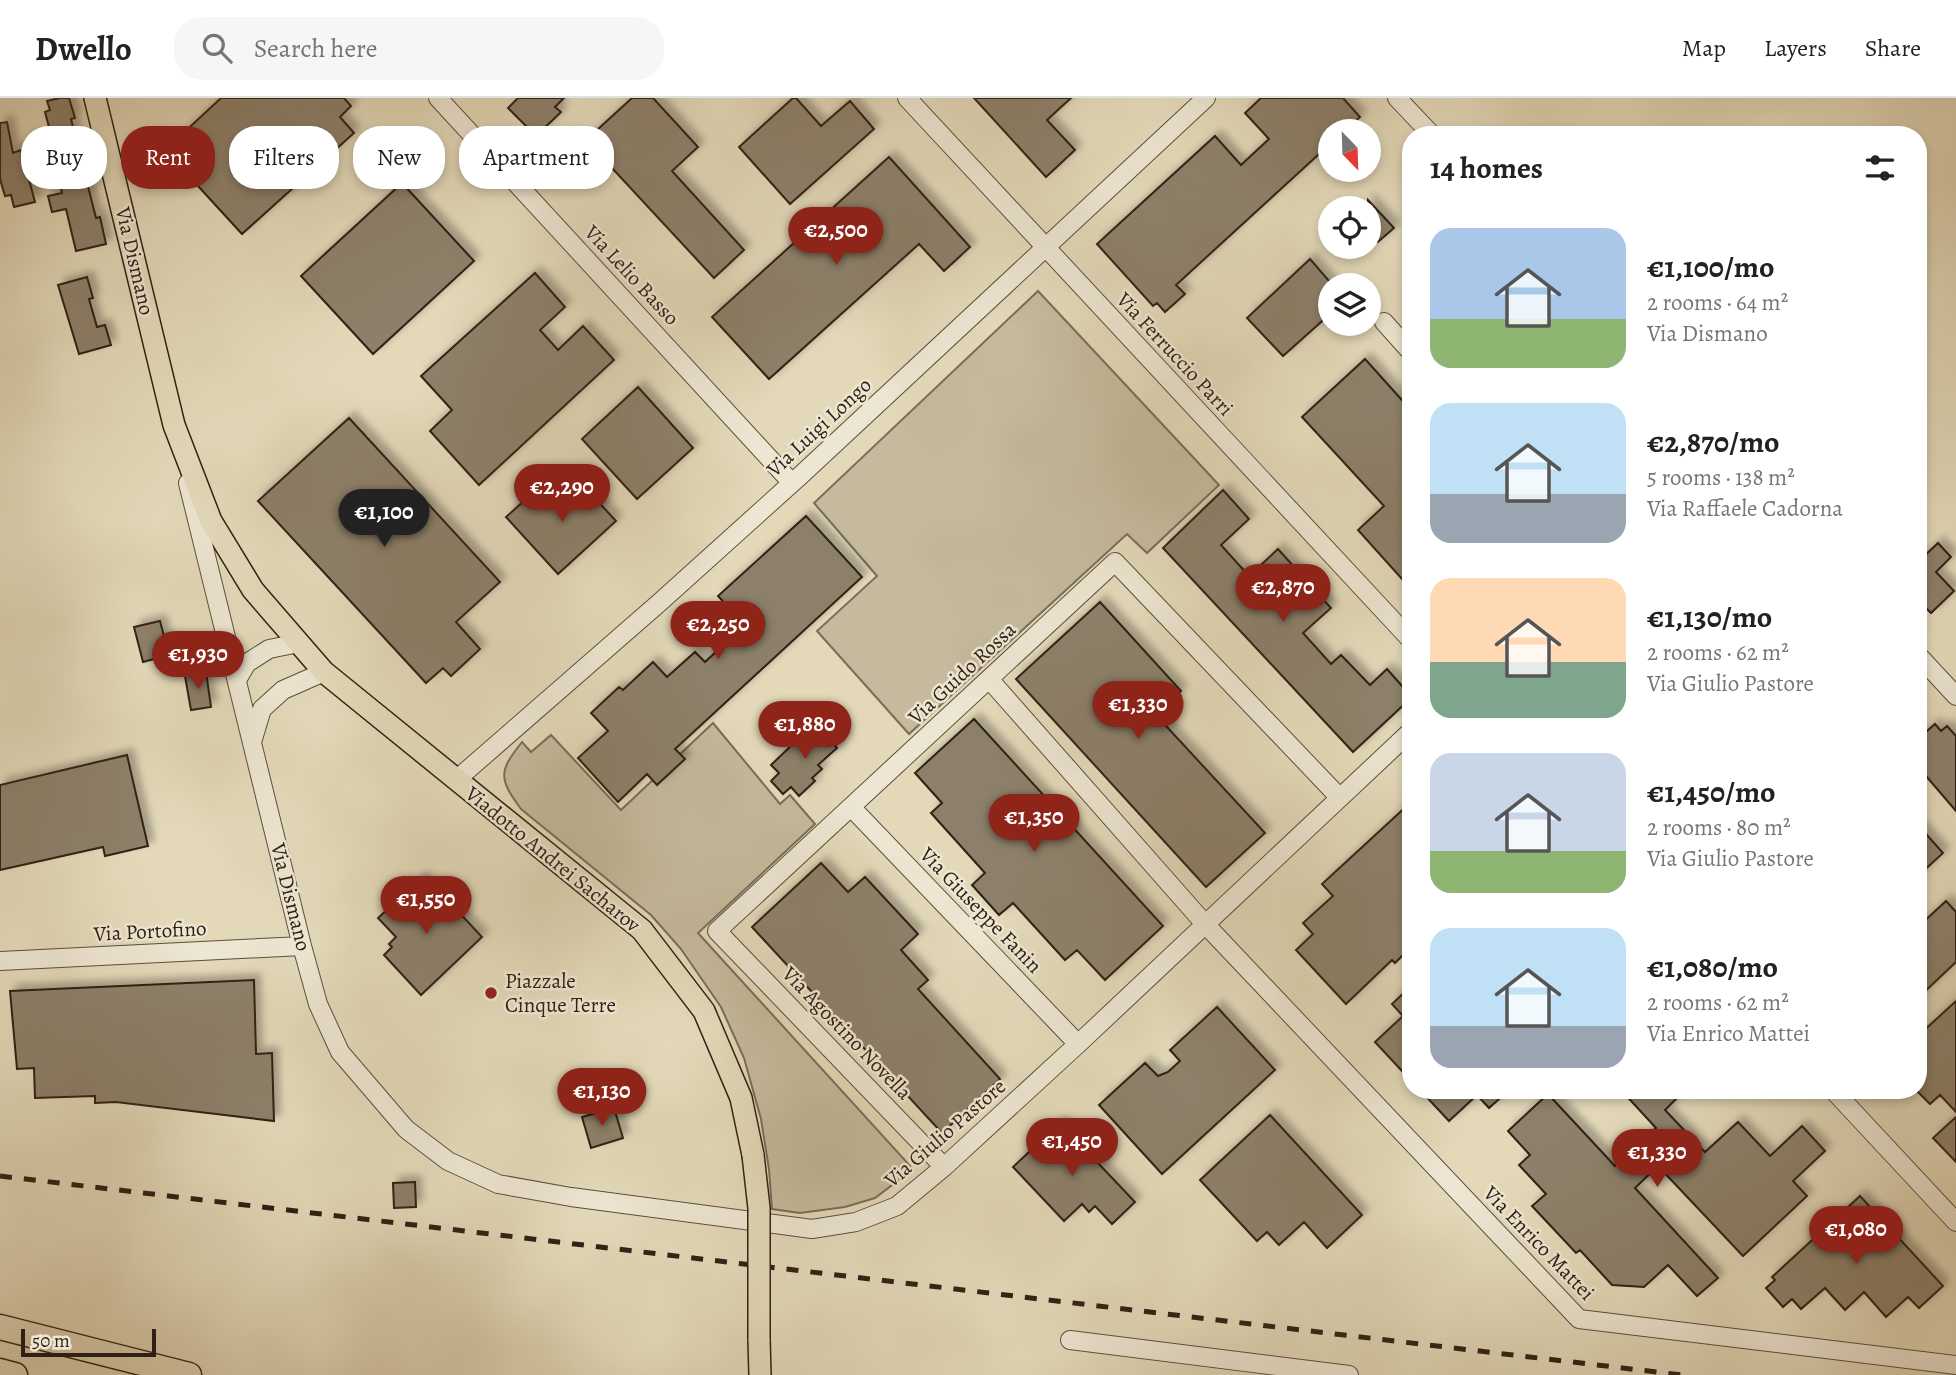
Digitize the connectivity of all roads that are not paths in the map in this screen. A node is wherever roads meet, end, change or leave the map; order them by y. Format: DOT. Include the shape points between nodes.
graph roads {
  1 [pos="96,98"];
  2 [pos="438,98"];
  3 [pos="907,98"];
  4 [pos="1206,98"];
  5 [pos="1397,98"];
  6 [pos="1423,126"];
  7 [pos="1044,247"];
  8 [pos="1384,322"];
  9 [pos="1402,342"];
  10 [pos="174,425"];
  11 [pos="792,483"];
  12 [pos="1402,630"];
  13 [pos="299,643"];
  14 [pos="1927,665"];
  15 [pos="324,672"];
  16 [pos="989,679"];
  17 [pos="237,680"];
  18 [pos="1956,696"];
  19 [pos="253,739"];
  20 [pos="1402,740"];
  21 [pos="456,780"];
  22 [pos="1340,798"];
  23 [pos="851,807"];
  24 [pos="1205,924"];
  25 [pos="717,930"];
  26 [pos="302,946"];
  27 [pos="0,961"];
  28 [pos="1078,1045"];
  29 [pos="340,1052"];
  30 [pos="1841,1099"];
  31 [pos="944,1167"];
  32 [pos="1956,1222"];
  33 [pos="0,1327"];
  34 [pos="0,1339"];
  35 [pos="1070,1340"];
  36 [pos="1956,1364"];
  37 [pos="0,1371"];
  38 [pos="15,1375"];
  39 [pos="131,1375"];
  40 [pos="189,1375"];
  41 [pos="760,1375"];
  42 [pos="1349,1375"];
  1 -- 10 [label="main road, Via Dismano"];
  2 -- 11 [label="street, Via Lelio Basso"];
  3 -- 7 [label="street, Via Ferruccio Parri"];
  4 -- 7 [label="street, Via Luigi Longo"];
  5 -- 6 [label="street"];
  7 -- 11 [label="street, Via Luigi Longo"];
  7 -- 12 [label="street, Via Ferruccio Parri"];
  8 -- 9 [label="street"];
  10 -- 13 [label="main road, Via Dismano" via="211,521 253,590"];
  10 -- 17 [label="street, Via Dismano"];
  11 -- 21 [label="street, Via Luigi Longo"];
  13 -- 15 [label="main road, Via Dismano"];
  13 -- 17 [label="street" via="270,649 247,663"];
  14 -- 18 [label="street"];
  15 -- 19 [label="street" via="283,690 262,709"];
  15 -- 21 [label="main road, Viadotto Andrei Sacharov"];
  16 -- 22 [label="street, Via Guido Rossa" via="1115,562"];
  16 -- 23 [label="street, Via Guido Rossa"];
  16 -- 24 [label="street, Via Enrico Mattei"];
  17 -- 19 [label="street, Via Dismano"];
  19 -- 26 [label="street, Via Dismano"];
  20 -- 22 [label="street, Via Giulio Pastore"];
  21 -- 41 [label="main road, Viadotto Andrei Sacharov, bridge" via="642,930 704,1011 741,1098 753,1155 759,1208"];
  22 -- 24 [label="street, Via Giulio Pastore"];
  23 -- 25 [label="street, Via Guido Rossa"];
  23 -- 28 [label="street, Via Giuseppe Fanin"];
  24 -- 28 [label="street, Via Giulio Pastore"];
  24 -- 36 [label="street, Via Enrico Mattei" via="1579,1319"];
  25 -- 31 [label="street, Via Agostino Novella"];
  26 -- 27 [label="street, Via Portofino"];
  26 -- 29 [label="street, Via Dismano" via="318,1004"];
  28 -- 31 [label="street, Via Giulio Pastore"];
  29 -- 31 [label="street, Via Giulio Pastore" via="405,1129 448,1161 498,1184 812,1229 856,1222 897,1206"];
  30 -- 32 [label="street"];
  33 -- 40 [label="highway"];
  34 -- 39 [label="highway"];
  35 -- 42 [label="street"];
  37 -- 38 [label="highway"];
}
